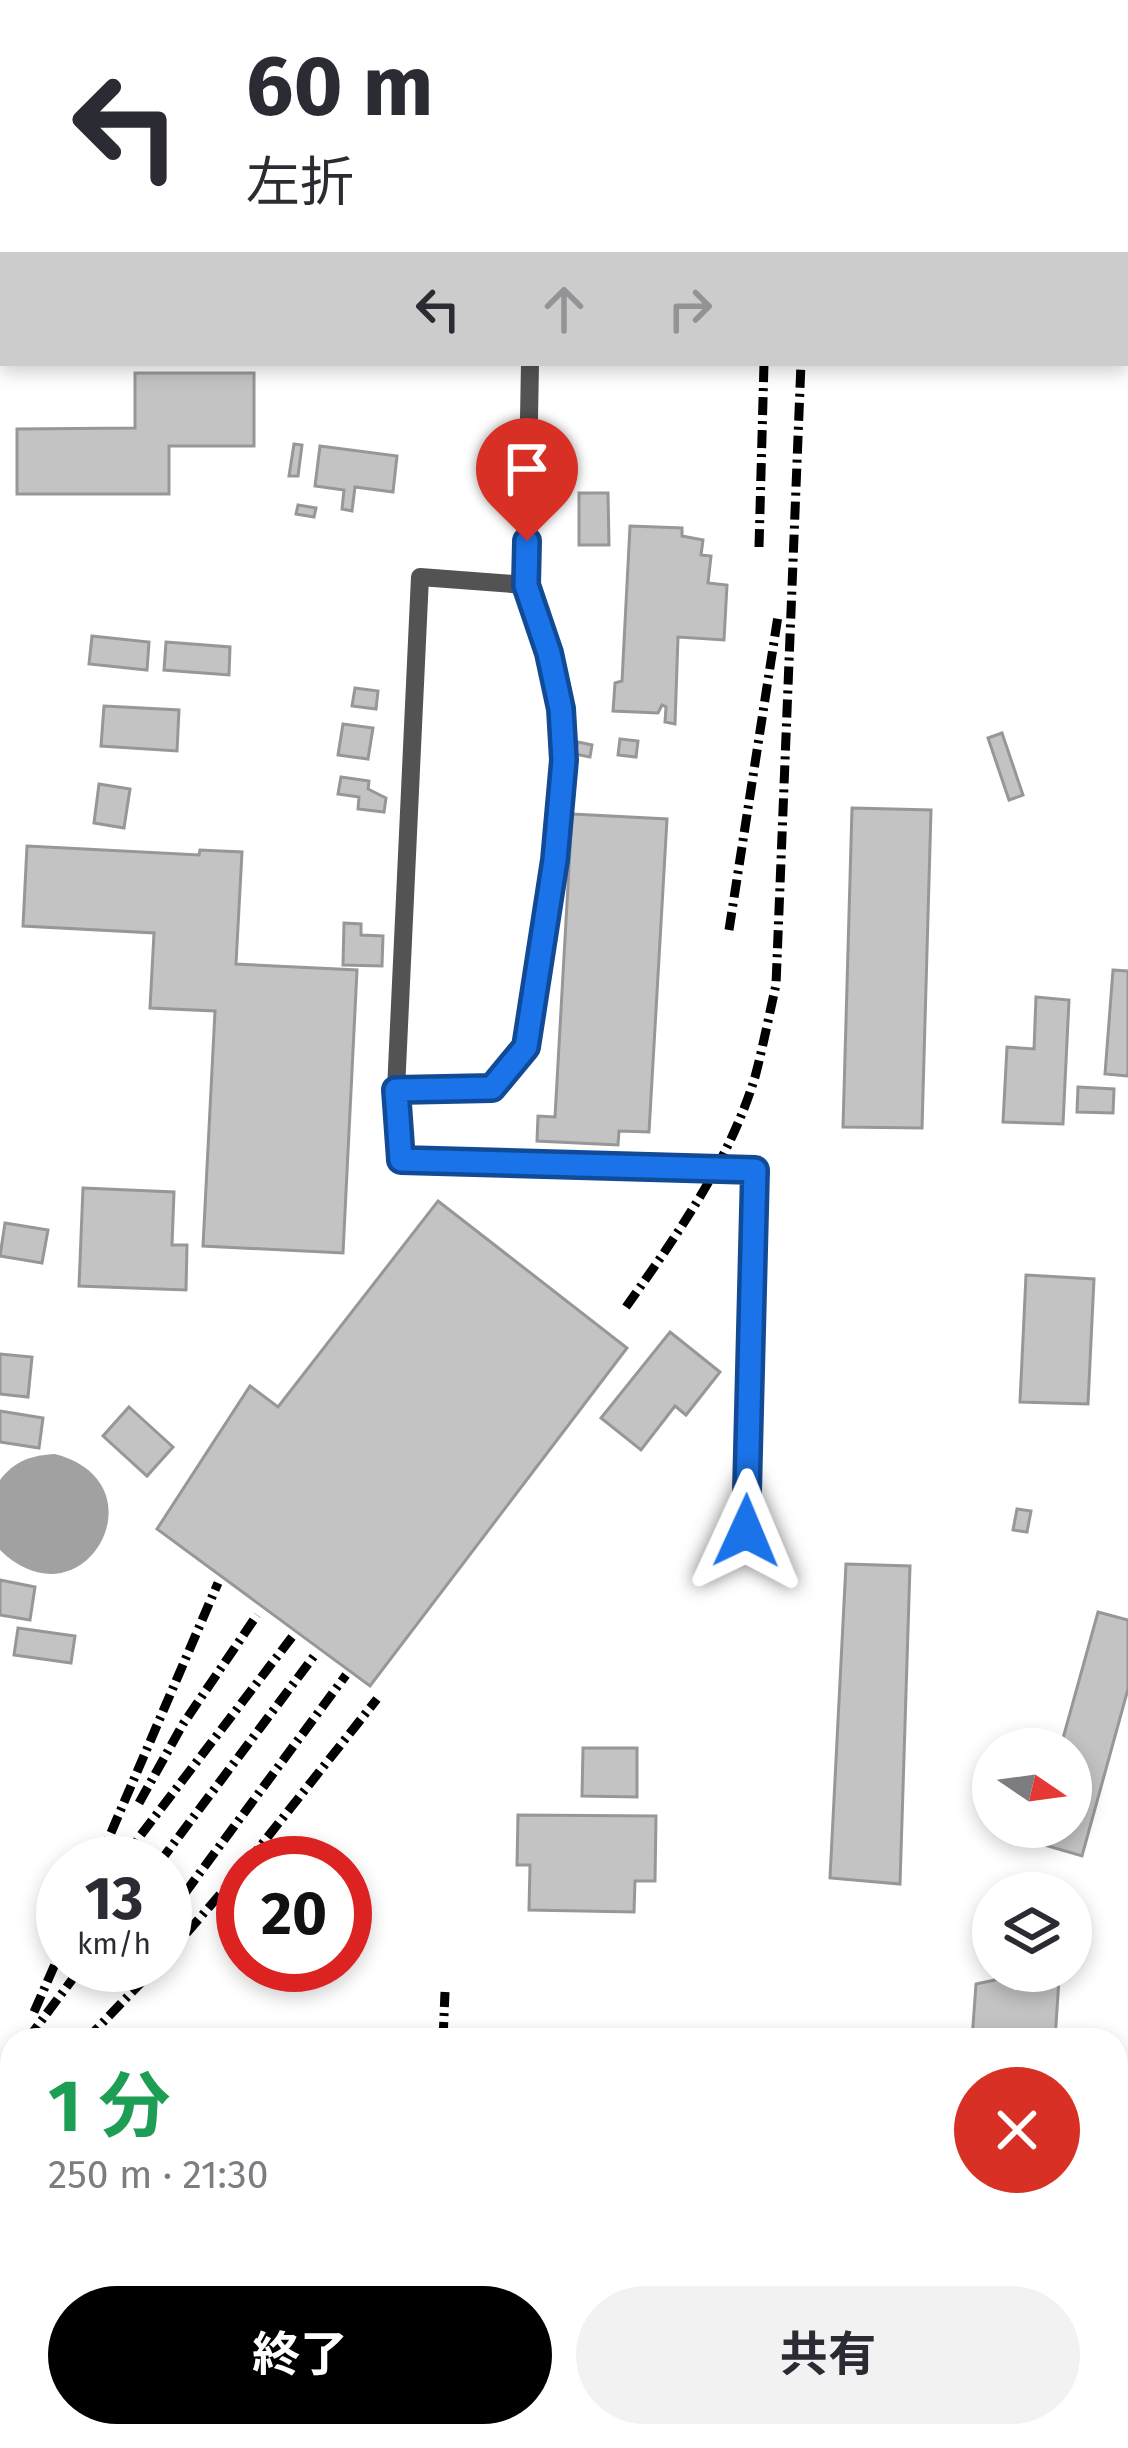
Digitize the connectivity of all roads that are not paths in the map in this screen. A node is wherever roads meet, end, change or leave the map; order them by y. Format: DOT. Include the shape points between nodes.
graph roads {
  1 [pos="530,366"];
  2 [pos="526,585"];
  3 [pos="396,1090"];
  4 [pos="746,1531"];
  5 [pos="193,2448"];
  6 [pos="256,2448"];
  1 -- 2 [label="lane"];
  2 -- 3 [label="lane" via="549,653 564,760 526,1047 492,1088"];
  2 -- 3 [label="lane" via="420,577"];
  3 -- 4 [label="lane" via="401,1160 755,1170"];
  5 -- 6 [label="street"];
}
